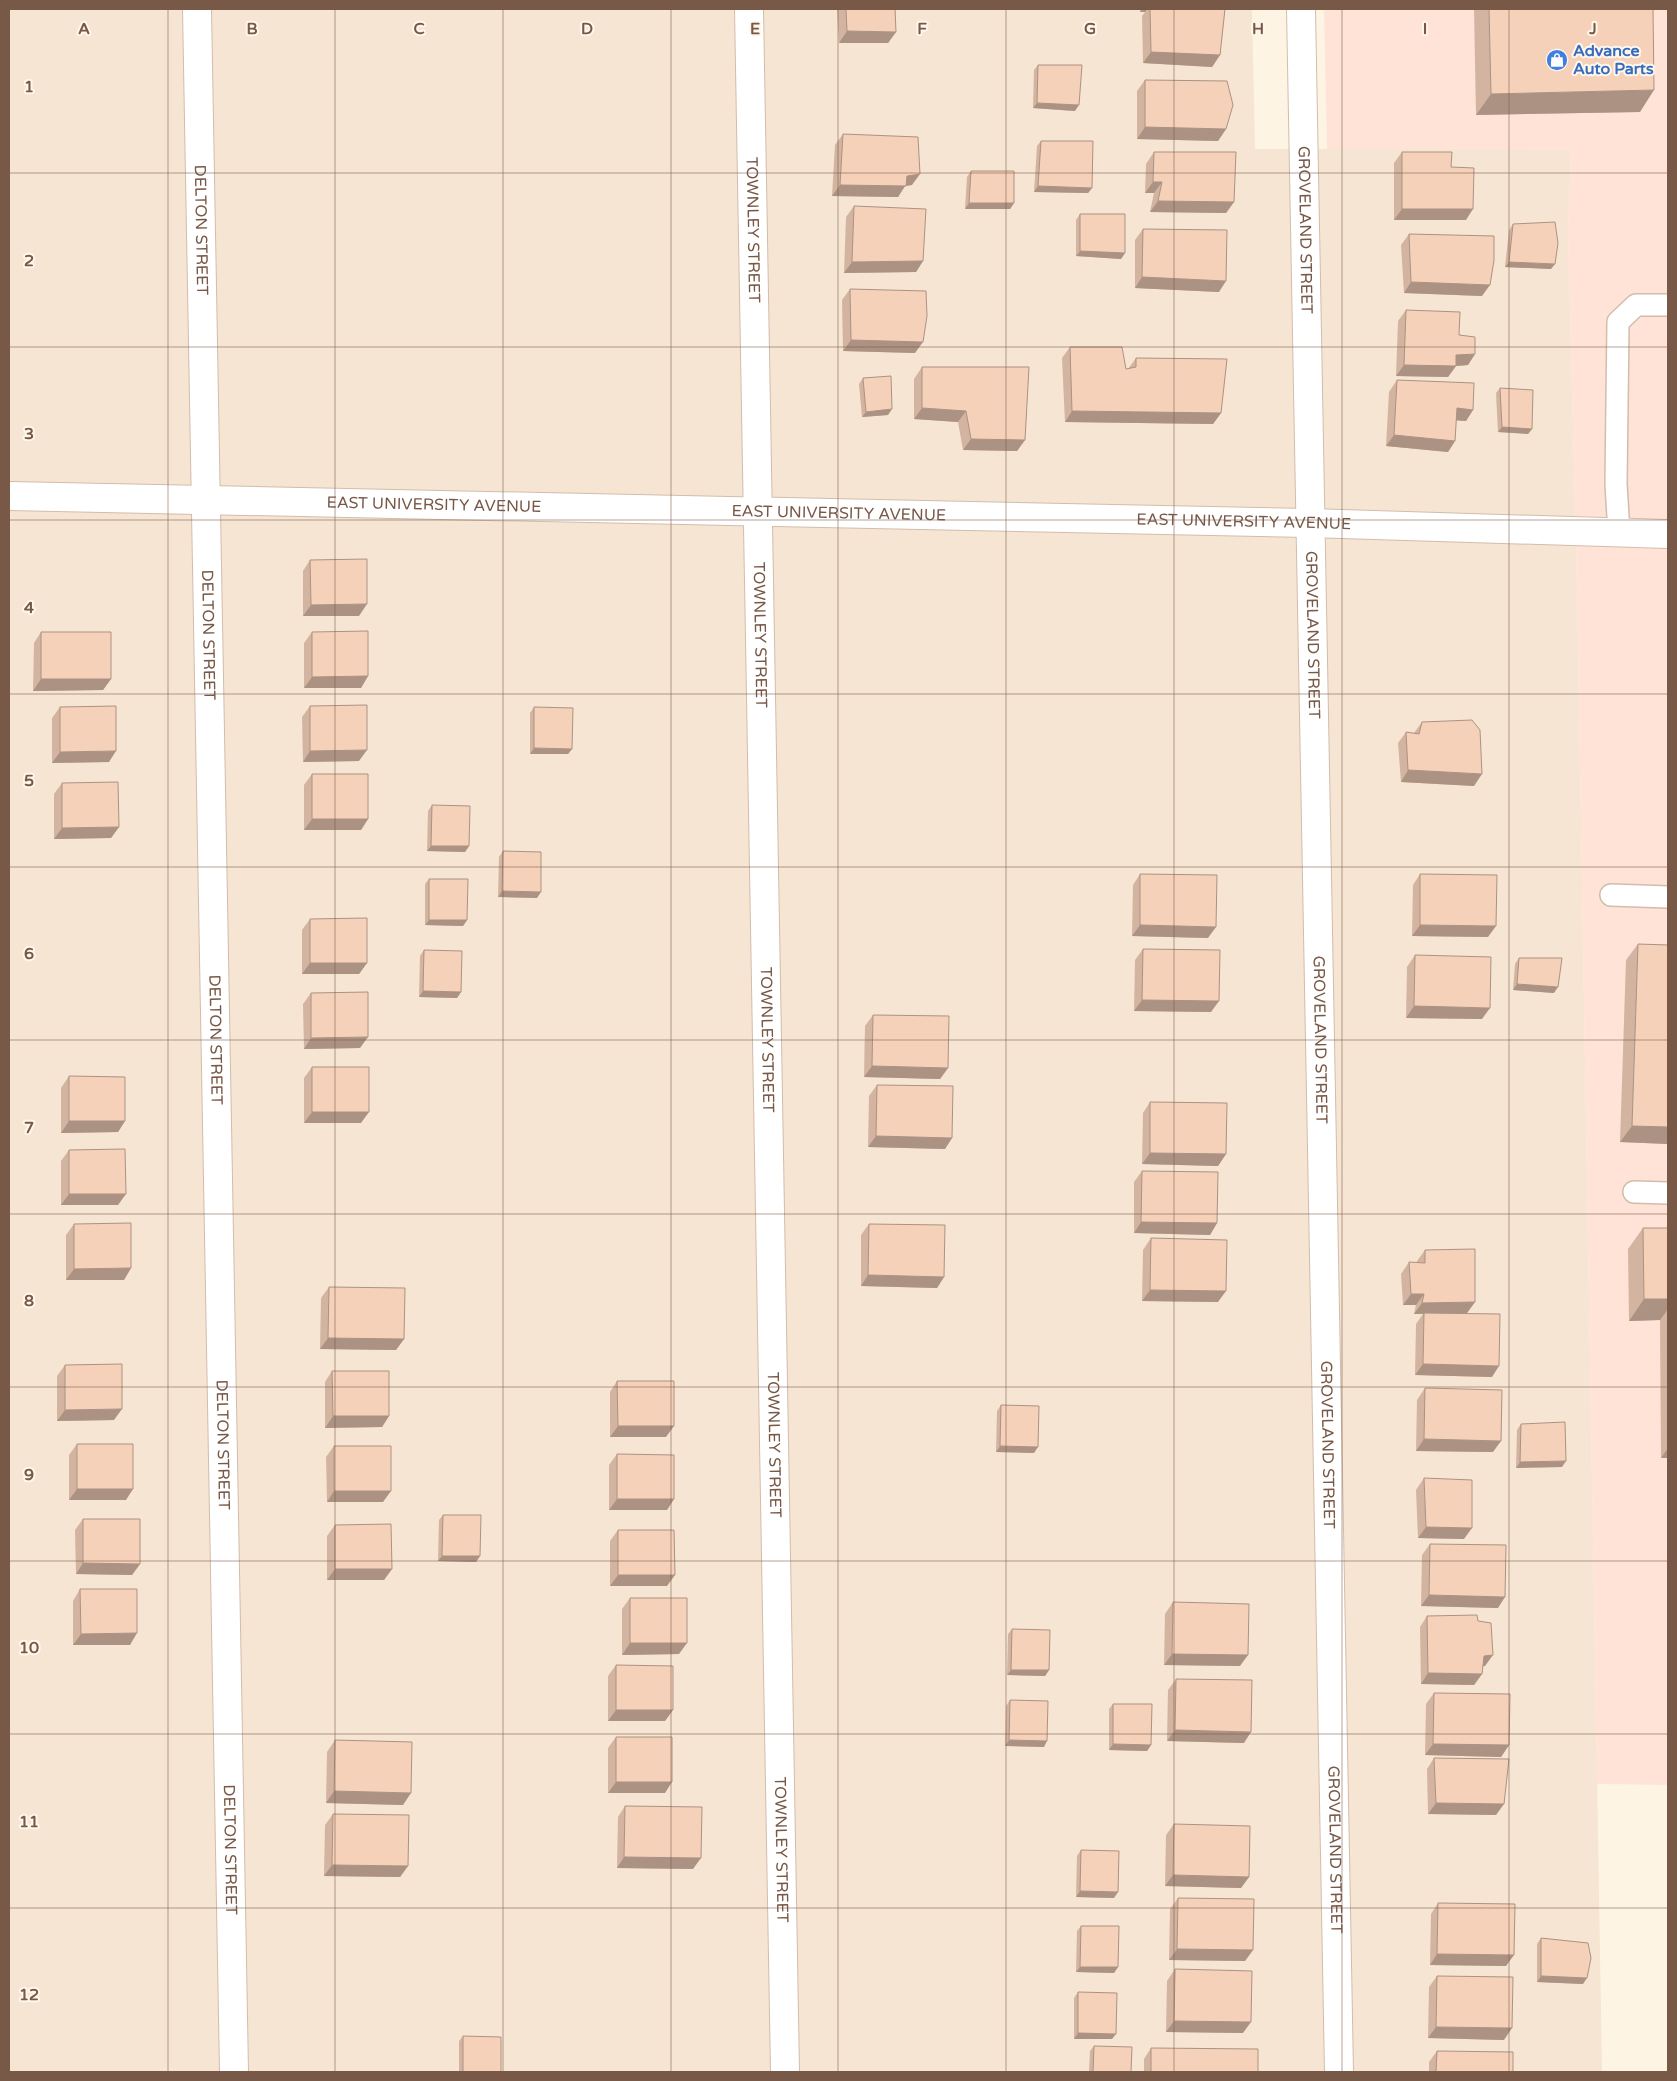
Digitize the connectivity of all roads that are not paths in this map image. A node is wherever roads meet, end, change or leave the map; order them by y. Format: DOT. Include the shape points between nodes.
graph roads {
  1 [pos="196,9"];
  2 [pos="749,9"];
  3 [pos="1301,9"];
  4 [pos="1668,305"];
  5 [pos="9,496"];
  6 [pos="205,501"];
  7 [pos="758,512"];
  8 [pos="1310,523"];
  9 [pos="1619,533"];
  10 [pos="1668,534"];
  11 [pos="1611,895"];
  12 [pos="1668,897"];
  13 [pos="1634,1192"];
  14 [pos="1668,1193"];
  15 [pos="234,2072"];
  16 [pos="785,2072"];
  17 [pos="1339,2072"];
  1 -- 6 [label="street, DELTON STREET"];
  2 -- 7 [label="street, TOWNLEY STREET"];
  3 -- 8 [label="street, GROVELAND STREET"];
  4 -- 9 [label="lane" via="1636,305 1618,322 1616,484"];
  5 -- 6 [label="street, EAST UNIVERSITY AVENUE"];
  6 -- 7 [label="street, EAST UNIVERSITY AVENUE"];
  6 -- 15 [label="street, DELTON STREET"];
  7 -- 8 [label="street, EAST UNIVERSITY AVENUE"];
  7 -- 16 [label="street, TOWNLEY STREET"];
  8 -- 9 [label="street, EAST UNIVERSITY AVENUE"];
  8 -- 17 [label="street, GROVELAND STREET"];
  9 -- 10 [label="street, EAST UNIVERSITY AVENUE"];
  11 -- 12 [label="lane"];
  13 -- 14 [label="lane"];
}
